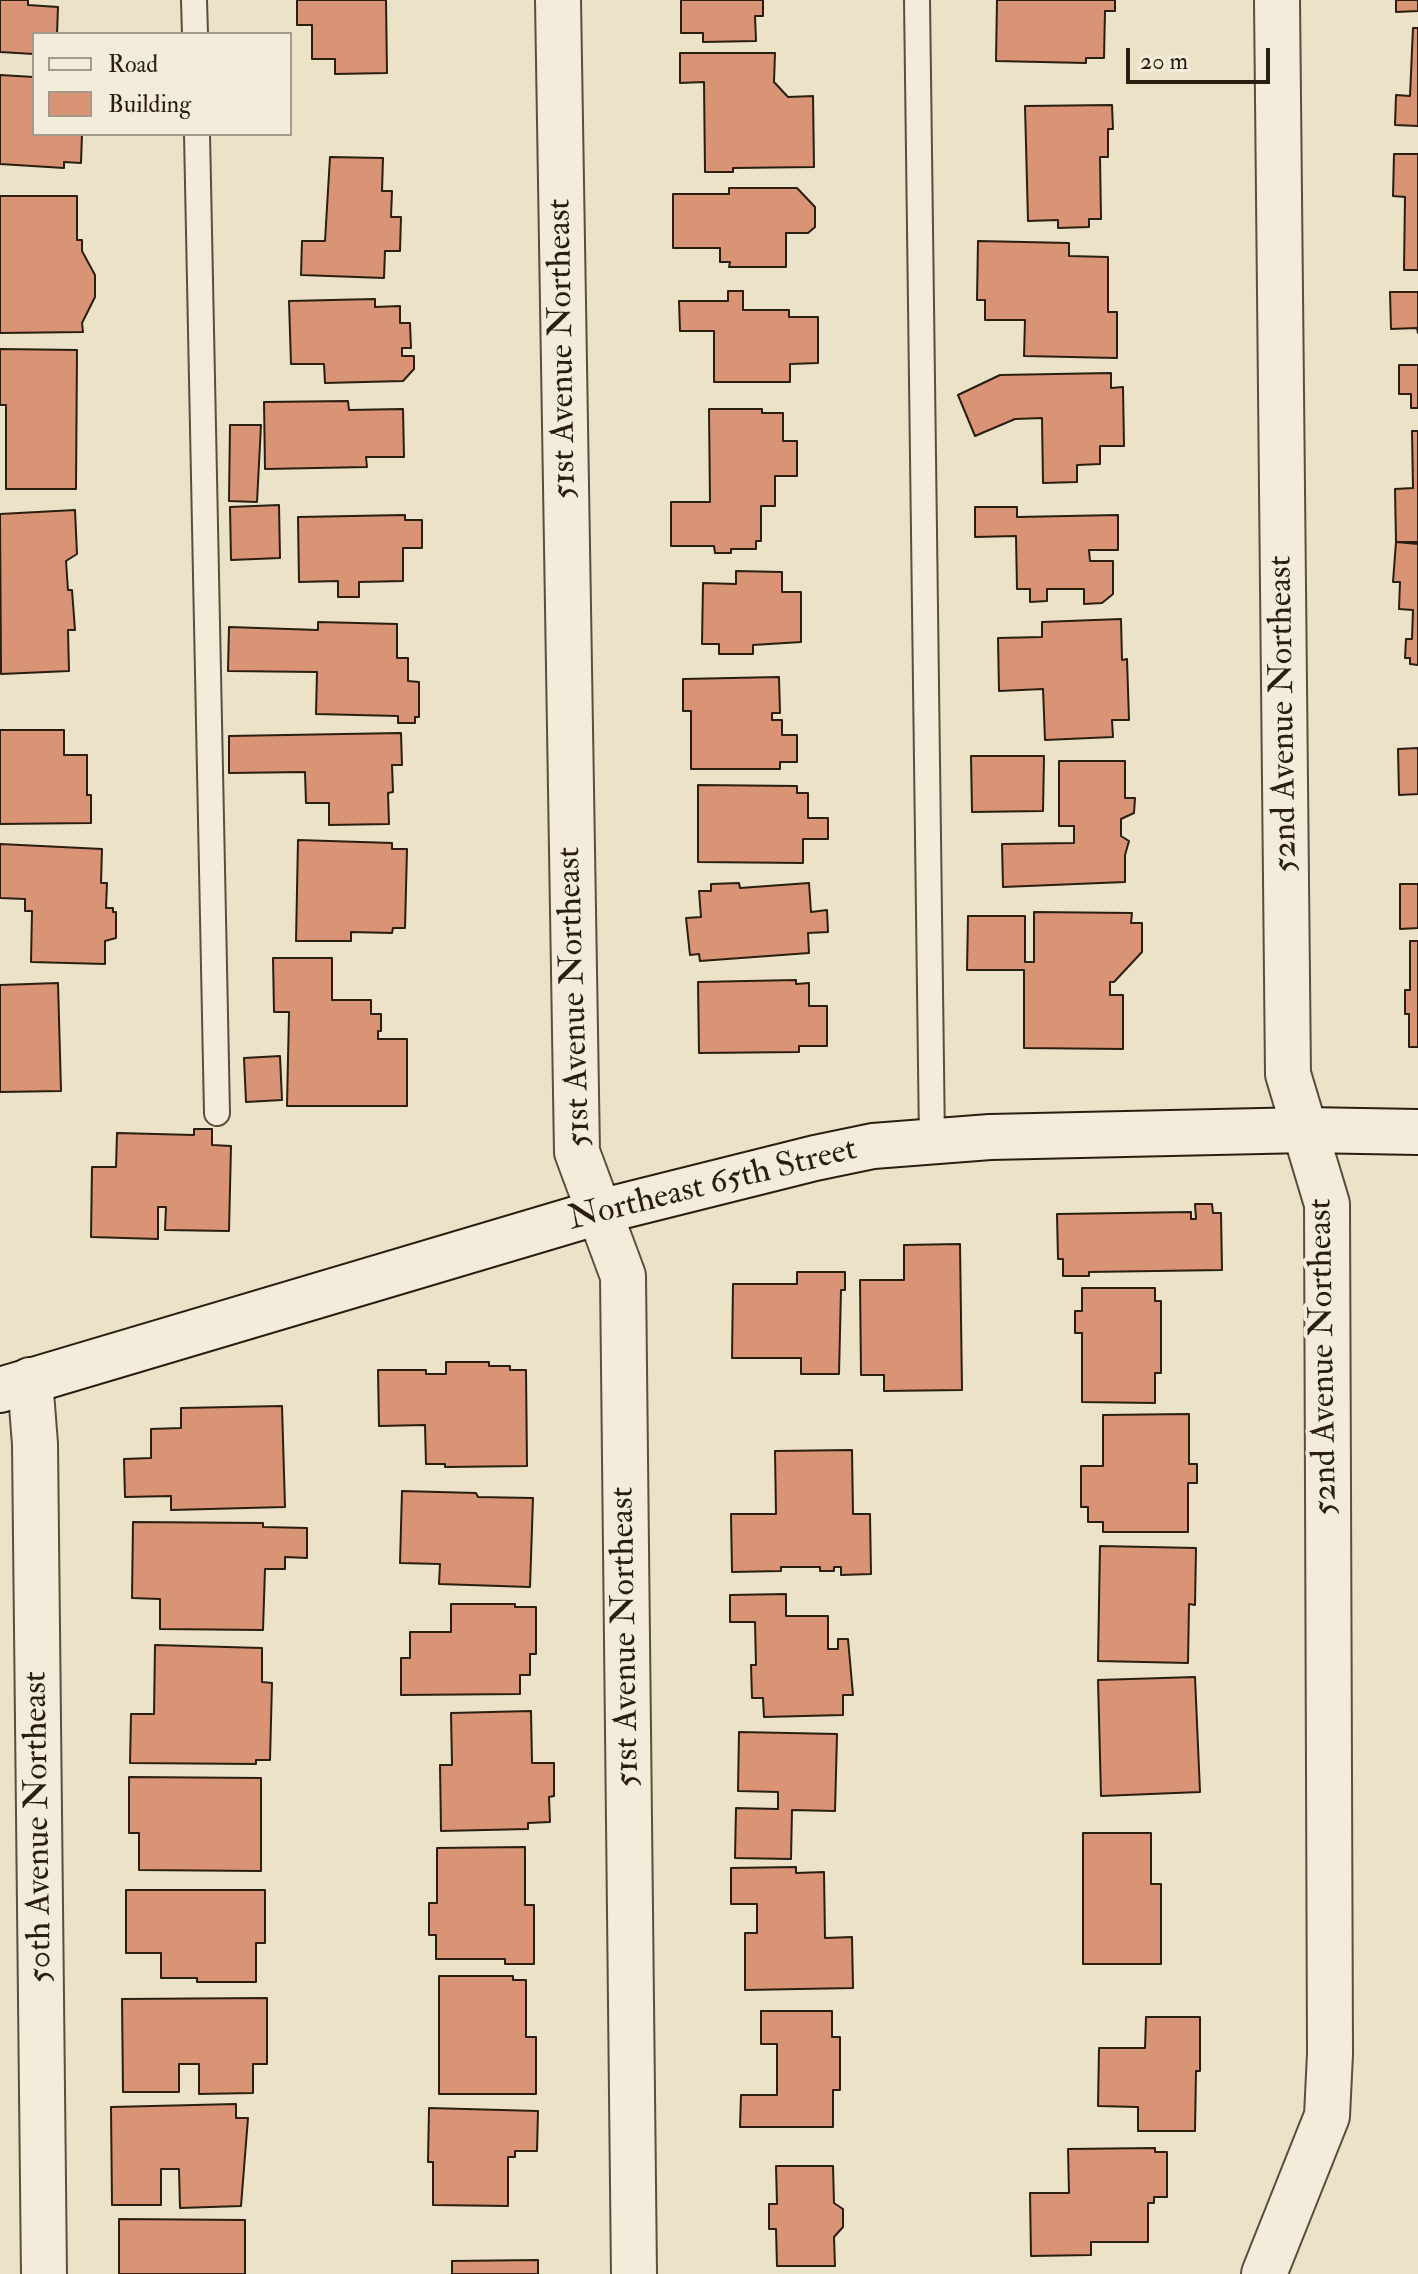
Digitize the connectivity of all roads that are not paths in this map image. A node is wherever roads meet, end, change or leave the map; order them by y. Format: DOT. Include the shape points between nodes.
graph roads {
  1 [pos="194,0"];
  2 [pos="558,0"];
  3 [pos="917,0"];
  4 [pos="1277,0"];
  5 [pos="195,32"];
  6 [pos="197,136"];
  7 [pos="217,1113"];
  8 [pos="1306,1130"];
  9 [pos="1418,1132"];
  10 [pos="932,1140"];
  11 [pos="599,1212"];
  12 [pos="15,1385"];
  13 [pos="44,2274"];
  14 [pos="634,2274"];
  15 [pos="1264,2274"];
  1 -- 5 [label="lane"];
  2 -- 11 [label="street, 51st Avenue Northeast" via="577,1152"];
  3 -- 10 [label="lane"];
  4 -- 8 [label="street, 52nd Avenue Northeast" via="1288,1074"];
  6 -- 7 [label="lane"];
  8 -- 9 [label="street, Northeast 65th Street"];
  8 -- 10 [label="street, Northeast 65th Street"];
  8 -- 15 [label="street, 52nd Avenue Northeast" via="1327,1204 1330,2054 1327,2116"];
  10 -- 11 [label="street, Northeast 65th Street" via="815,1158"];
  11 -- 12 [label="street, Northeast 65th Street"];
  11 -- 14 [label="street, 51st Avenue Northeast" via="623,1276"];
  12 -- 13 [label="street, 50th Avenue Northeast" via="35,1444"];
}
